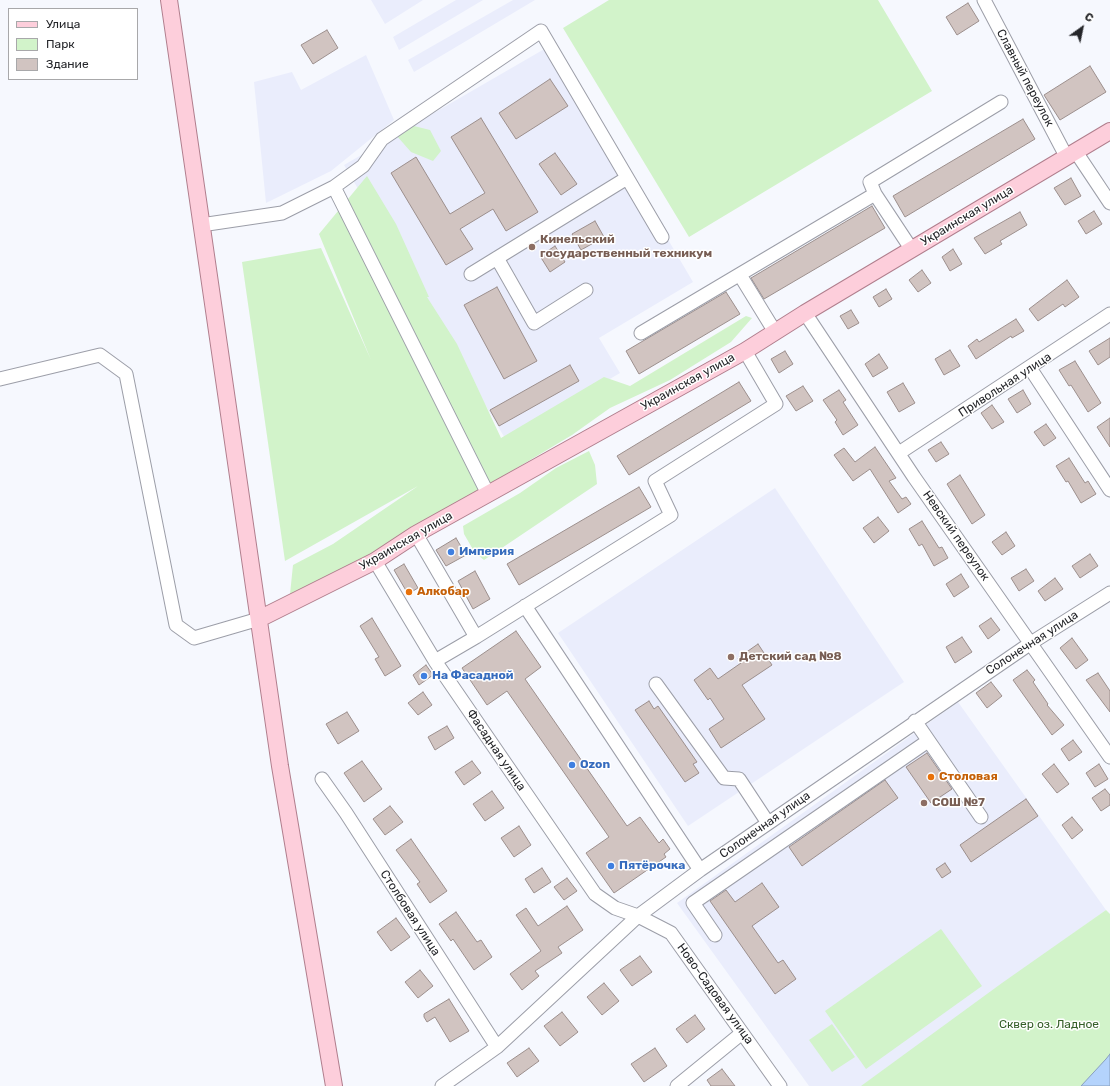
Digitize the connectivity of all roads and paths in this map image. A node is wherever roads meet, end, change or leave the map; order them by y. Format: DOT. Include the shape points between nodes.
graph roads {
  1 [pos="984,0"];
  2 [pos="170,6"];
  3 [pos="1001,102"];
  4 [pos="1110,131"];
  5 [pos="1071,154"];
  6 [pos="627,178"];
  7 [pos="334,187"];
  8 [pos="876,194"];
  9 [pos="1110,203"];
  10 [pos="201,226"];
  11 [pos="662,237"];
  12 [pos="912,250"];
  13 [pos="497,258"];
  14 [pos="471,274"];
  15 [pos="740,275"];
  16 [pos="586,290"];
  17 [pos="805,313"];
  18 [pos="1110,314"];
  19 [pos="774,332"];
  20 [pos="641,333"];
  21 [pos="745,350"];
  22 [pos="1030,368"];
  23 [pos="0,379"];
  24 [pos="899,453"];
  25 [pos="1110,490"];
  26 [pos="488,494"];
  27 [pos="416,534"];
  28 [pos="375,561"];
  29 [pos="1110,593"];
  30 [pos="525,606"];
  31 [pos="259,619"];
  32 [pos="476,637"];
  33 [pos="1031,643"];
  34 [pos="435,661"];
  35 [pos="656,684"];
  36 [pos="915,721"];
  37 [pos="928,741"];
  38 [pos="1110,758"];
  39 [pos="322,779"];
  40 [pos="980,817"];
  41 [pos="768,823"];
  42 [pos="700,870"];
  43 [pos="638,916"];
  44 [pos="715,934"];
  45 [pos="742,1033"];
  46 [pos="497,1047"];
  47 [pos="334,1086"];
  48 [pos="442,1086"];
  49 [pos="677,1086"];
  50 [pos="780,1086"];
  1 -- 5 [label="street, Славный переулок"];
  2 -- 10 [label="main road"];
  3 -- 8 [label="street" via="870,182"];
  4 -- 5 [label="main road, Украинская улица"];
  5 -- 9 [label="street, Славный переулок"];
  5 -- 12 [label="main road, Украинская улица"];
  6 -- 7 [label="street" via="541,30 382,139 363,166"];
  6 -- 11 [label="street"];
  6 -- 13 [label="street"];
  7 -- 10 [label="street" via="282,213"];
  7 -- 26 [label="street"];
  8 -- 12 [label="street"];
  8 -- 15 [label="street"];
  10 -- 31 [label="main road"];
  12 -- 17 [label="main road, Украинская улица"];
  13 -- 14 [label="street"];
  13 -- 16 [label="street" via="534,323"];
  15 -- 19 [label="street"];
  15 -- 20 [label="street"];
  17 -- 19 [label="main road, Украинская улица"];
  17 -- 24 [label="street, Невский переулок"];
  18 -- 22 [label="street, Привольная улица"];
  19 -- 21 [label="main road, Украинская улица"];
  21 -- 26 [label="main road, Украинская улица"];
  21 -- 30 [label="street" via="776,404 655,480 671,515"];
  22 -- 24 [label="street, Привольная улица"];
  22 -- 25 [label="street"];
  23 -- 31 [label="street" via="100,355 126,374 176,625 194,638"];
  24 -- 33 [label="street, Невский переулок"];
  26 -- 27 [label="main road, Украинская улица"];
  27 -- 28 [label="main road, Украинская улица"];
  27 -- 32 [label="street"];
  28 -- 31 [label="main road, Украинская улица"];
  28 -- 34 [label="street, Фасадная улица"];
  29 -- 33 [label="street, Солонечная улица"];
  30 -- 32 [label="street"];
  30 -- 42 [label="street"];
  31 -- 47 [label="main road" via="280,766"];
  32 -- 34 [label="street"];
  33 -- 36 [label="street, Солонечная улица"];
  33 -- 38 [label="street, Невский переулок"];
  34 -- 43 [label="street, Фасадная улица" via="595,894 615,908"];
  35 -- 41 [label="street" via="724,778 739,779"];
  36 -- 37 [label="street"];
  36 -- 41 [label="street, Солонечная улица"];
  37 -- 40 [label="street"];
  37 -- 44 [label="street" via="693,903"];
  39 -- 46 [label="street, Столбовая улица"];
  41 -- 42 [label="street, Солонечная улица"];
  42 -- 43 [label="street, Солонечная улица"];
  43 -- 45 [label="street, Ново-Садовая улица" via="671,933"];
  43 -- 46 [label="street, Солонечная улица"];
  45 -- 49 [label="street"];
  45 -- 50 [label="street, Ново-Садовая улица"];
  46 -- 48 [label="street, Солонечная улица"];
}
